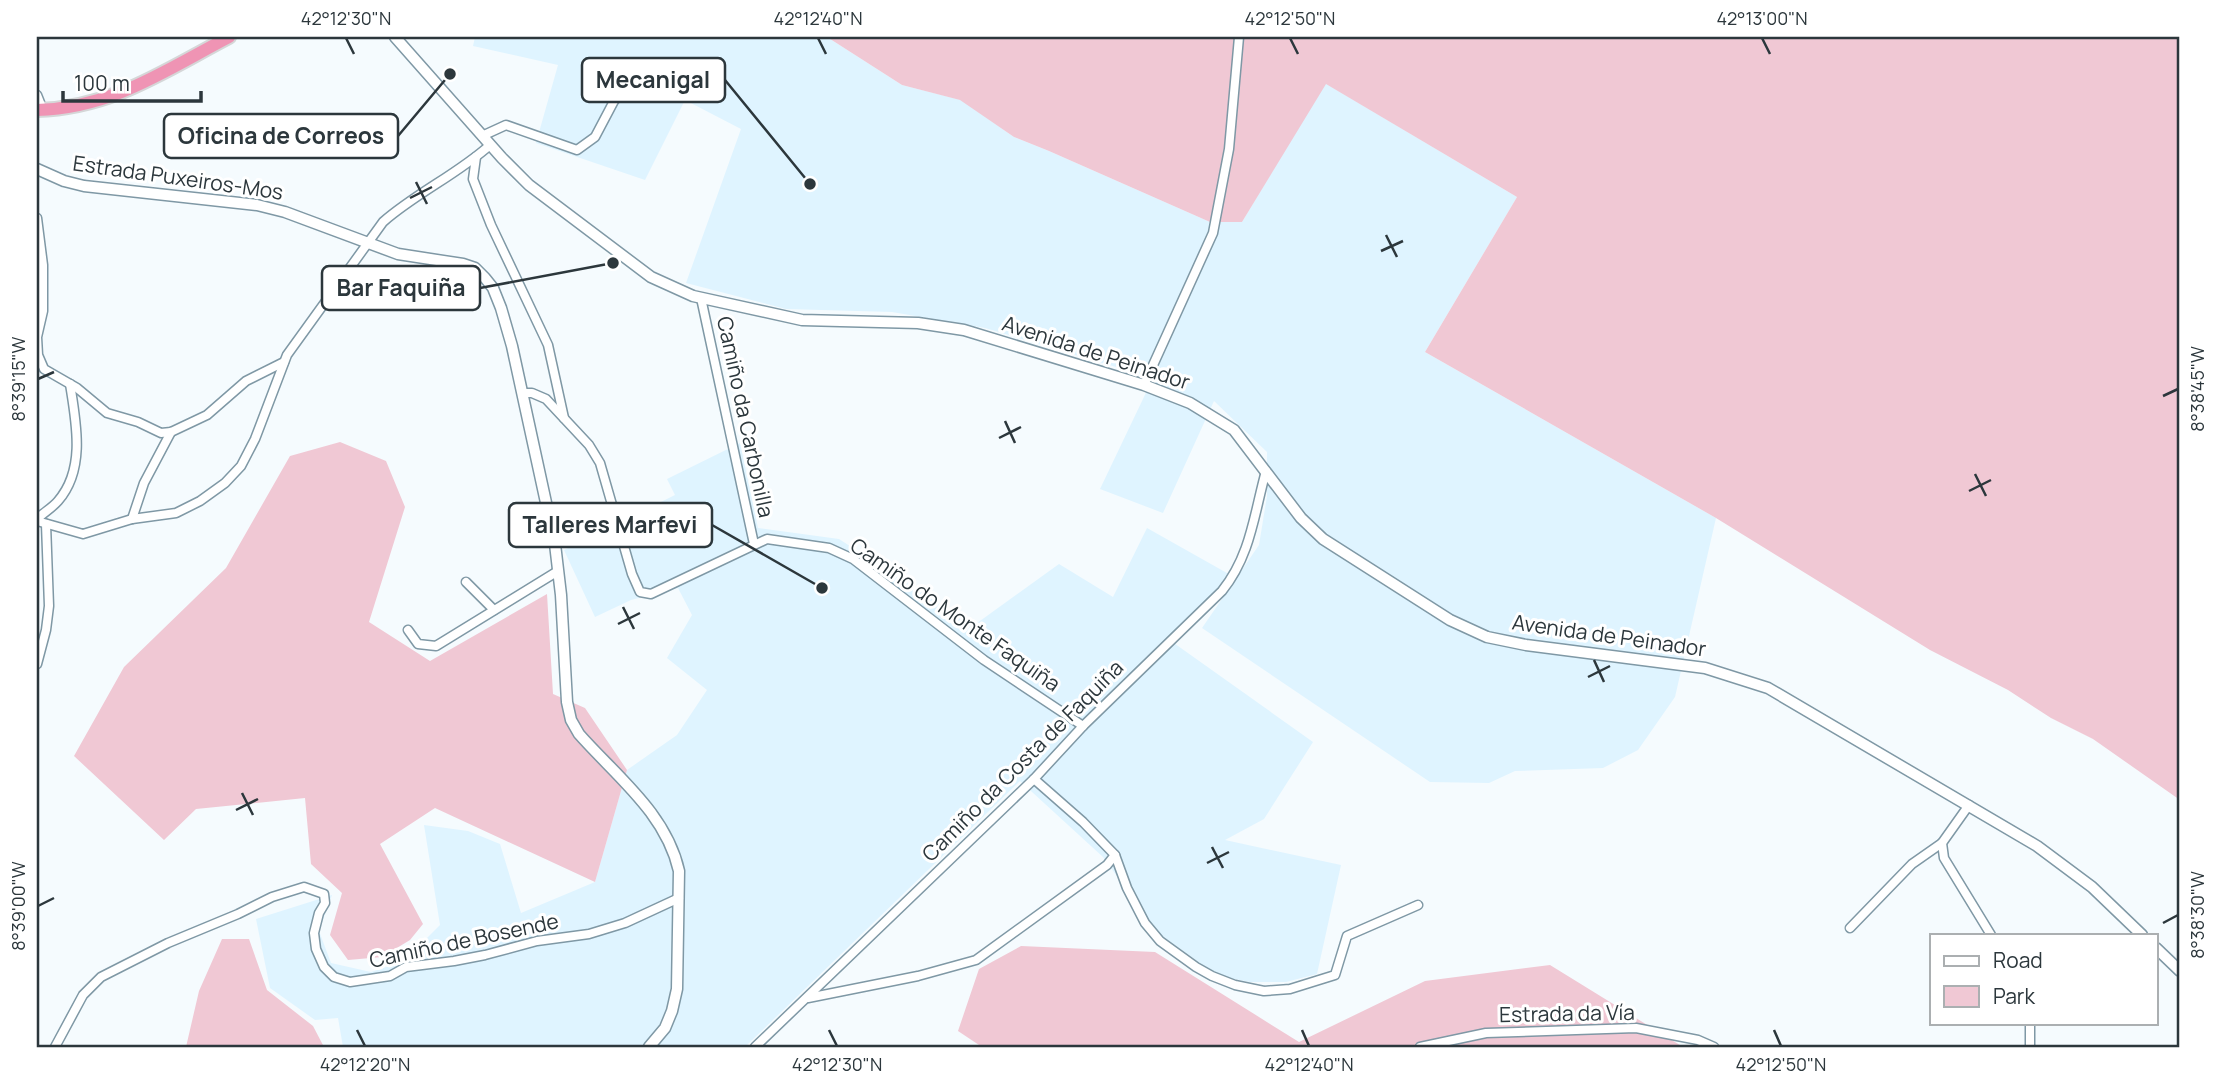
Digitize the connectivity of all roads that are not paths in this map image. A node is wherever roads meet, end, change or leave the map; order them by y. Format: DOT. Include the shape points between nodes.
graph roads {
  1 [pos="229,37"];
  2 [pos="395,37"];
  3 [pos="1239,37"];
  4 [pos="626,86"];
  5 [pos="37,94"];
  6 [pos="40,110"];
  7 [pos="482,135"];
  8 [pos="490,145"];
  9 [pos="476,158"];
  10 [pos="37,169"];
  11 [pos="37,218"];
  12 [pos="368,243"];
  13 [pos="701,298"];
  14 [pos="284,362"];
  15 [pos="70,384"];
  16 [pos="1144,385"];
  17 [pos="522,393"];
  18 [pos="564,418"];
  19 [pos="170,432"];
  20 [pos="1266,471"];
  21 [pos="132,519"];
  22 [pos="40,522"];
  23 [pos="754,544"];
  24 [pos="558,571"];
  25 [pos="466,582"];
  26 [pos="494,610"];
  27 [pos="408,630"];
  28 [pos="37,664"];
  29 [pos="1083,726"];
  30 [pos="1034,779"];
  31 [pos="1969,805"];
  32 [pos="1942,843"];
  33 [pos="1115,855"];
  34 [pos="679,898"];
  35 [pos="1418,905"];
  36 [pos="1850,928"];
  37 [pos="1990,934"];
  38 [pos="2141,934"];
  39 [pos="2158,950"];
  40 [pos="2180,971"];
  41 [pos="808,998"];
  42 [pos="2030,1024"];
  43 [pos="55,1047"];
  44 [pos="649,1047"];
  45 [pos="755,1047"];
  46 [pos="1420,1047"];
  47 [pos="1712,1047"];
  48 [pos="2030,1047"];
  1 -- 6 [label="highway" via="122,93 84,105"];
  2 -- 7 [label="street, Avenida de Peinador"];
  3 -- 16 [label="street" via="1228,149 1213,233"];
  4 -- 7 [label="street" via="595,137 577,150 506,125"];
  5 -- 6 [label="street"];
  7 -- 8 [label="street, Avenida de Peinador"];
  8 -- 9 [label="street"];
  8 -- 13 [label="street, Avenida de Peinador" via="529,185 651,277"];
  9 -- 12 [label="street" via="398,209"];
  9 -- 18 [label="street" via="473,179 548,345"];
  10 -- 12 [label="street, Estrada Puxeiros-Mos" via="84,186 257,205"];
  11 -- 15 [label="street" via="43,265 38,355 44,369"];
  12 -- 14 [label="street"];
  12 -- 17 [label="street, Estrada Puxeiros-Mos" via="419,259 475,268 493,288 501,308"];
  13 -- 16 [label="street, Avenida de Peinador" via="802,320 918,323 964,330"];
  13 -- 23 [label="street, Camiño da Carbonilla"];
  14 -- 19 [label="street" via="246,381 207,415"];
  14 -- 21 [label="street" via="255,439 241,466 225,483 176,513"];
  15 -- 19 [label="street" via="107,414"];
  15 -- 22 [label="street" via="76,459 62,494"];
  16 -- 20 [label="street, Avenida de Peinador" via="1190,403 1234,430"];
  17 -- 18 [label="street, Camiño do Monte Faquiña" via="546,399"];
  17 -- 24 [label="street, Estrada Puxeiros-Mos"];
  18 -- 23 [label="street, Camiño do Monte Faquiña" via="600,463 640,592 651,594"];
  19 -- 21 [label="street"];
  20 -- 29 [label="street, Camiño da Costa de Faquiña" via="1247,550 1234,577"];
  20 -- 31 [label="street, Avenida de Peinador" via="1301,518 1323,538 1450,620 1487,637 1705,668 1768,688"];
  21 -- 22 [label="street" via="83,534"];
  22 -- 28 [label="street" via="49,606"];
  23 -- 29 [label="street, Camiño do Monte Faquiña" via="767,539 829,548 853,559 984,660"];
  24 -- 26 [label="street"];
  24 -- 34 [label="street, Estrada Puxeiros-Mos" via="571,720 667,837 679,871"];
  25 -- 26 [label="street"];
  26 -- 27 [label="street" via="436,646 418,644"];
  29 -- 30 [label="street, Camiño da Costa de Faquiña"];
  30 -- 33 [label="street"];
  30 -- 41 [label="street, Camiño da Costa de Faquiña"];
  31 -- 32 [label="street"];
  31 -- 38 [label="street, Avenida de Peinador" via="2092,887"];
  32 -- 36 [label="street" via="1912,864"];
  32 -- 37 [label="street" via="1944,858"];
  33 -- 35 [label="street" via="1139,911 1160,941 1212,976 1264,991 1290,989 1335,975 1347,936"];
  33 -- 41 [label="street" via="976,960"];
  34 -- 43 [label="street, Camiño de Bosende" via="589,934 406,967 390,976 350,982 334,977 324,967 314,933 324,894 304,887 168,943 101,977 83,995"];
  34 -- 44 [label="street, Estrada Puxeiros-Mos" via="673,1011"];
  39 -- 40 [label="street"];
  41 -- 45 [label="street, Camiño da Costa de Faquiña"];
  42 -- 48 [label="street"];
  46 -- 47 [label="street, Estrada da Vía" via="1486,1033 1636,1028"];
}
